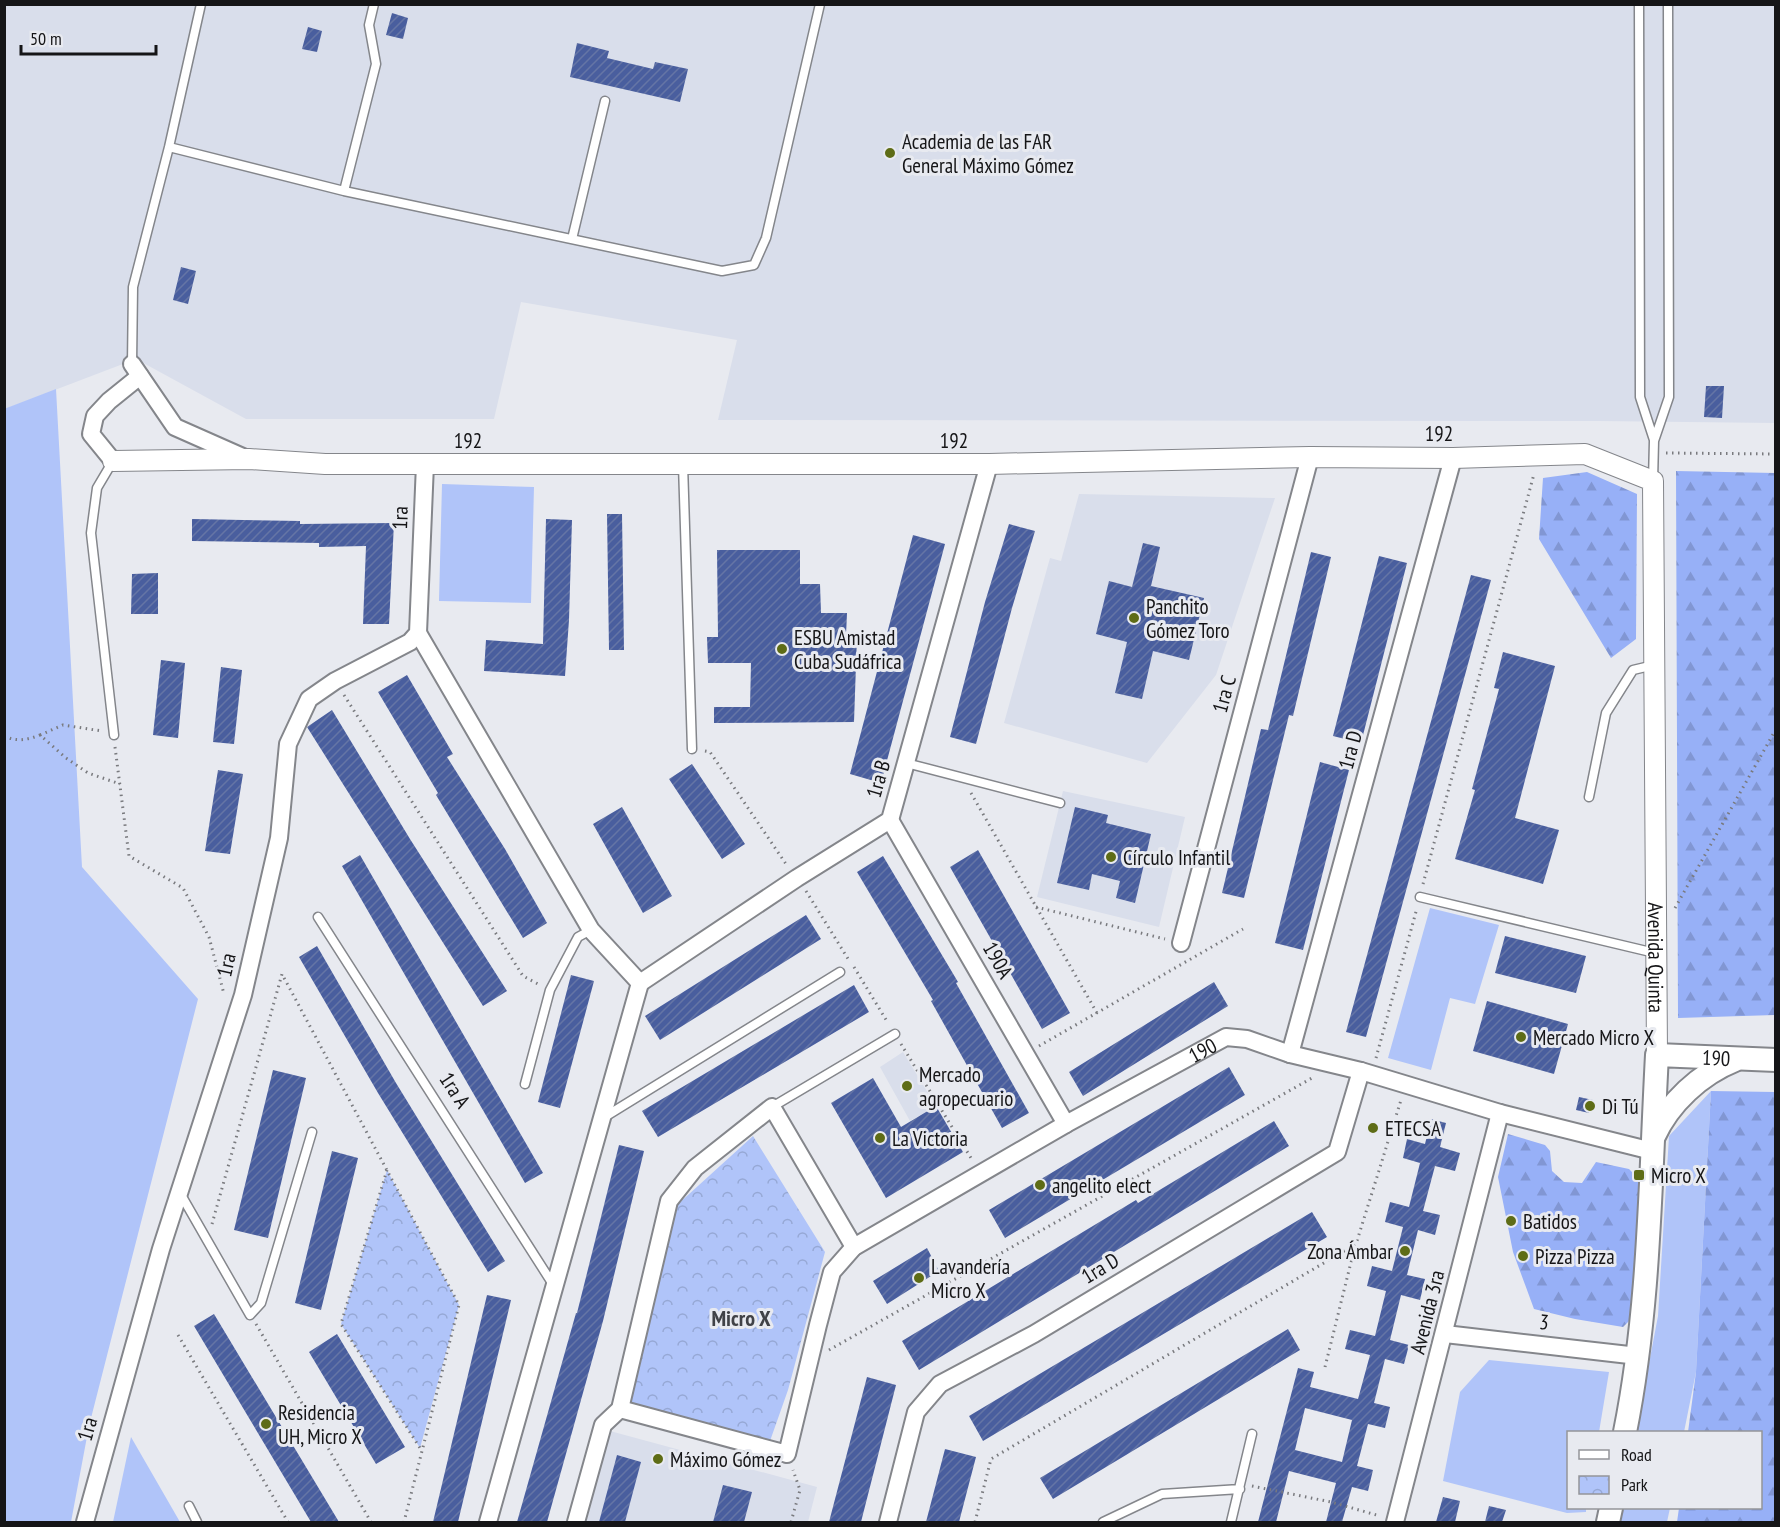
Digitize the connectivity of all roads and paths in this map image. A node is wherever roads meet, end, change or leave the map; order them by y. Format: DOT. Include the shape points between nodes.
graph roads {
  1 [pos="201,4"];
  2 [pos="374,4"];
  3 [pos="820,4"];
  4 [pos="1639,4"];
  5 [pos="1668,4"];
  6 [pos="605,101"];
  7 [pos="170,147"];
  8 [pos="344,191"];
  9 [pos="572,239"];
  10 [pos="136,370"];
  11 [pos="1654,441"];
  12 [pos="1653,453"];
  13 [pos="1540,454"];
  14 [pos="1776,454"];
  15 [pos="1310,457"];
  16 [pos="1453,458"];
  17 [pos="249,459"];
  18 [pos="113,461"];
  19 [pos="425,464"];
  20 [pos="683,464"];
  21 [pos="989,464"];
  22 [pos="1653,481"];
  23 [pos="418,633"];
  24 [pos="1654,665"];
  25 [pos="335,681"];
  26 [pos="1776,729"];
  27 [pos="40,735"];
  28 [pos="114,735"];
  29 [pos="4,736"];
  30 [pos="692,749"];
  31 [pos="906,763"];
  32 [pos="962,778"];
  33 [pos="120,784"];
  34 [pos="1589,797"];
  35 [pos="1060,803"];
  36 [pos="890,820"];
  37 [pos="797,878"];
  38 [pos="1420,897"];
  39 [pos="1036,907"];
  40 [pos="1672,914"];
  41 [pos="318,917"];
  42 [pos="1243,929"];
  43 [pos="591,930"];
  44 [pos="1180,943"];
  45 [pos="1207,950"];
  46 [pos="1655,954"];
  47 [pos="840,972"];
  48 [pos="640,982"];
  49 [pos="550,990"];
  50 [pos="1097,1013"];
  51 [pos="233,1025"];
  52 [pos="895,1034"];
  53 [pos="1026,1053"];
  54 [pos="1290,1054"];
  55 [pos="1657,1055"];
  56 [pos="1739,1058"];
  57 [pos="1776,1060"];
  58 [pos="1335,1065"];
  59 [pos="1366,1073"];
  60 [pos="525,1084"];
  61 [pos="1406,1085"];
  62 [pos="772,1107"];
  63 [pos="1500,1113"];
  64 [pos="602,1119"];
  65 [pos="1066,1124"];
  66 [pos="312,1132"];
  67 [pos="1652,1145"];
  68 [pos="387,1170"];
  69 [pos="981,1174"];
  70 [pos="179,1192"];
  71 [pos="207,1240"];
  72 [pos="1356,1244"];
  73 [pos="854,1247"];
  74 [pos="555,1287"];
  75 [pos="250,1315"];
  76 [pos="1445,1334"];
  77 [pos="178,1335"];
  78 [pos="1638,1356"];
  79 [pos="809,1361"];
  80 [pos="1325,1367"];
  81 [pos="620,1409"];
  82 [pos="1625,1431"];
  83 [pos="1251,1434"];
  84 [pos="420,1448"];
  85 [pos="788,1454"];
  86 [pos="1239,1489"];
  87 [pos="189,1506"];
  88 [pos="1396,1521"];
  89 [pos="85,1522"];
  90 [pos="197,1522"];
  91 [pos="288,1522"];
  92 [pos="371,1522"];
  93 [pos="404,1522"];
  94 [pos="489,1522"];
  95 [pos="576,1522"];
  96 [pos="791,1522"];
  97 [pos="888,1522"];
  98 [pos="975,1522"];
  99 [pos="1103,1522"];
  100 [pos="1231,1522"];
  1 -- 7 [label="lane"];
  2 -- 8 [label="lane" via="369,25 376,64"];
  3 -- 9 [label="lane" via="766,238 754,266 722,271"];
  4 -- 11 [label="lane" via="1640,397"];
  5 -- 11 [label="lane" via="1669,397"];
  6 -- 9 [label="lane"];
  7 -- 8 [label="lane"];
  7 -- 10 [label="lane" via="133,286"];
  8 -- 9 [label="lane"];
  10 -- 17 [label="street, 192" via="175,427"];
  10 -- 18 [label="street" via="95,416 91,434"];
  11 -- 12 [label="lane"];
  12 -- 14 [label="path"];
  12 -- 22 [label="lane"];
  13 -- 16 [label="street, 192"];
  13 -- 22 [label="street, 192" via="1585,454"];
  13 -- 38 [label="path"];
  15 -- 16 [label="street, 192"];
  15 -- 21 [label="street, 192"];
  15 -- 44 [label="street, 1ra C"];
  16 -- 54 [label="street, 1ra D"];
  17 -- 18 [label="street, 192"];
  17 -- 19 [label="street, 192"];
  18 -- 28 [label="lane" via="97,488 91,533"];
  19 -- 20 [label="street, 192"];
  19 -- 23 [label="street, 1ra"];
  20 -- 21 [label="street, 192"];
  20 -- 30 [label="lane"];
  21 -- 31 [label="street, 1ra B"];
  22 -- 24 [label="street, Avenida Quinta"];
  23 -- 25 [label="street, 1ra" via="410,642"];
  23 -- 43 [label="street"];
  24 -- 34 [label="lane" via="1633,670 1606,713"];
  24 -- 46 [label="street, Avenida Quinta"];
  25 -- 49 [label="path" via="523,976"];
  25 -- 51 [label="street, 1ra" via="309,699 288,744 279,838"];
  26 -- 40 [label="path"];
  27 -- 28 [label="path" via="63,724"];
  27 -- 29 [label="path" via="26,740"];
  27 -- 33 [label="path" via="88,774"];
  28 -- 33 [label="path"];
  30 -- 37 [label="path" via="710,752"];
  31 -- 32 [label="lane"];
  31 -- 36 [label="street, 1ra B"];
  32 -- 35 [label="lane"];
  32 -- 39 [label="path"];
  33 -- 51 [label="path" via="129,856 183,888 209,937"];
  36 -- 37 [label="street, 1ra B"];
  36 -- 53 [label="street, 190A"];
  37 -- 48 [label="street, 1ra B"];
  37 -- 52 [label="path"];
  38 -- 46 [label="lane"];
  38 -- 59 [label="path"];
  39 -- 44 [label="path"];
  39 -- 50 [label="path"];
  41 -- 74 [label="lane, 1ra A"];
  42 -- 45 [label="path"];
  43 -- 48 [label="street"];
  43 -- 49 [label="lane" via="578,937"];
  44 -- 45 [label="path"];
  45 -- 50 [label="path"];
  46 -- 55 [label="street, Avenida Quinta"];
  47 -- 64 [label="lane"];
  48 -- 64 [label="street"];
  49 -- 60 [label="lane"];
  50 -- 53 [label="path"];
  51 -- 70 [label="street, 1ra"];
  52 -- 62 [label="lane"];
  52 -- 69 [label="path"];
  53 -- 65 [label="street, 190A"];
  54 -- 58 [label="street, 190"];
  54 -- 65 [label="street, 190" via="1247,1039 1226,1037"];
  55 -- 56 [label="main road, 190"];
  55 -- 67 [label="main road, Avenida Quinta"];
  56 -- 57 [label="main road, 190"];
  56 -- 67 [label="main road" via="1716,1068 1688,1090 1661,1120"];
  58 -- 59 [label="street, 190"];
  58 -- 79 [label="path"];
  59 -- 61 [label="street, 190"];
  59 -- 97 [label="street, 1ra D" via="1337,1152 1034,1334 940,1384 916,1412"];
  61 -- 63 [label="street, 190"];
  61 -- 72 [label="path"];
  62 -- 73 [label="street"];
  62 -- 81 [label="street" via="694,1168 669,1201"];
  63 -- 67 [label="street, 190"];
  63 -- 76 [label="street, Avenida 3ra"];
  64 -- 74 [label="street"];
  65 -- 69 [label="street, 190"];
  66 -- 75 [label="lane" via="261,1303"];
  67 -- 78 [label="main road, Avenida Quinta" via="1647,1272"];
  68 -- 71 [label="path" via="282,974"];
  68 -- 84 [label="path" via="341,1324"];
  68 -- 93 [label="path" via="459,1305"];
  69 -- 73 [label="street, 190"];
  70 -- 71 [label="lane"];
  70 -- 89 [label="street, 1ra"];
  71 -- 75 [label="lane"];
  72 -- 80 [label="path"];
  72 -- 98 [label="path" via="991,1459"];
  73 -- 79 [label="street, 190" via="832,1272"];
  74 -- 94 [label="street"];
  75 -- 92 [label="path"];
  76 -- 78 [label="street, 3"];
  76 -- 88 [label="street, Avenida 3ra"];
  77 -- 91 [label="path"];
  78 -- 82 [label="main road, Avenida Quinta"];
  79 -- 85 [label="street"];
  81 -- 85 [label="street"];
  81 -- 95 [label="street" via="603,1425"];
  83 -- 86 [label="lane"];
  85 -- 96 [label="path" via="800,1490"];
  86 -- 88 [label="path" via="1264,1488"];
  86 -- 99 [label="lane" via="1162,1494"];
  86 -- 100 [label="lane"];
  87 -- 90 [label="lane"];
}
